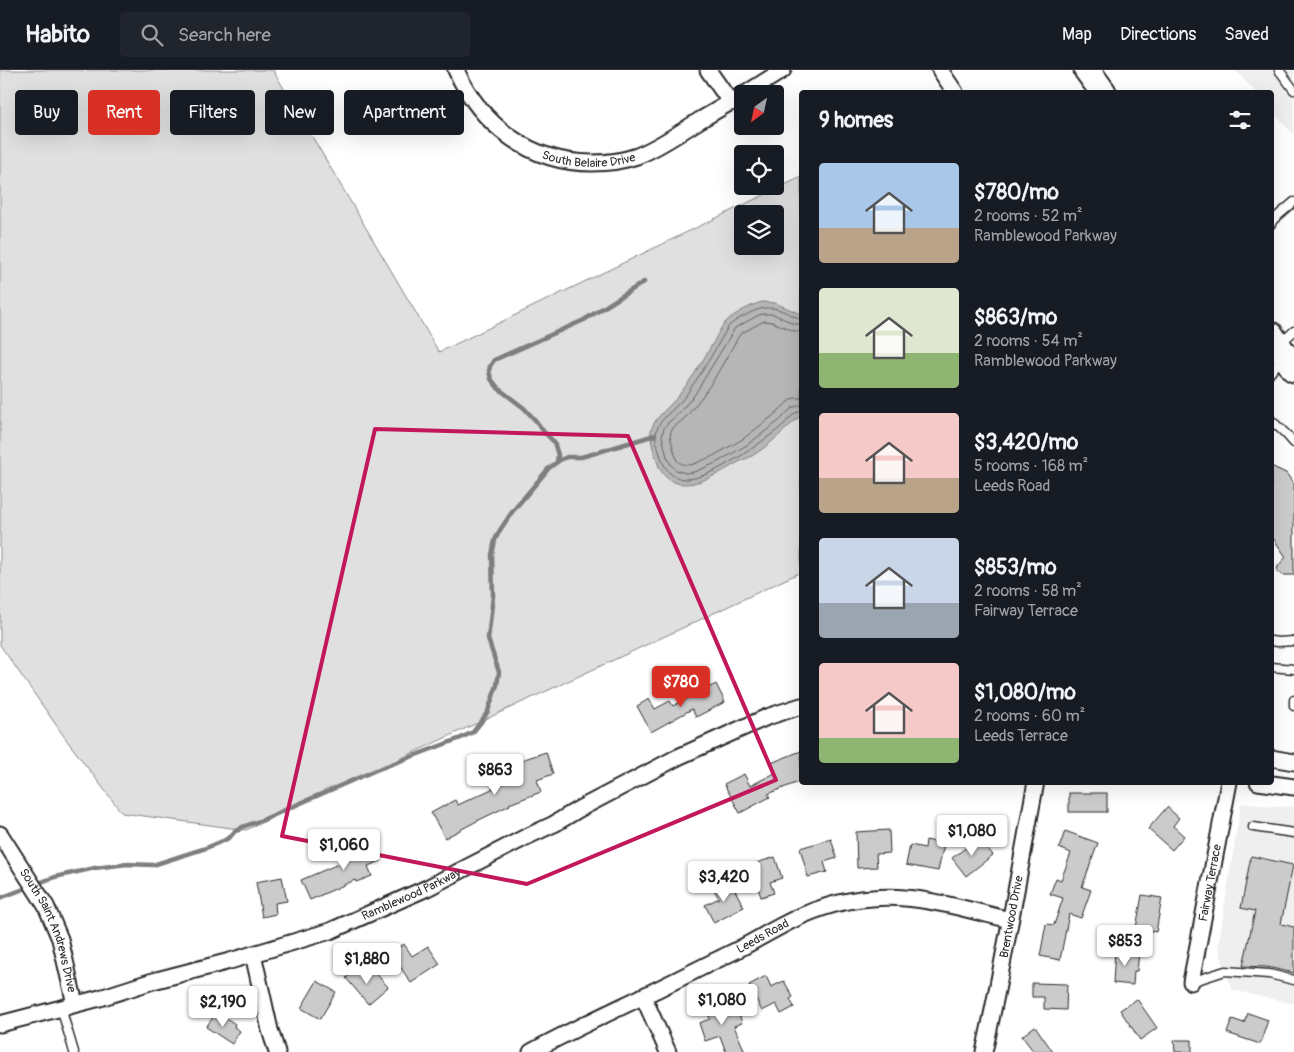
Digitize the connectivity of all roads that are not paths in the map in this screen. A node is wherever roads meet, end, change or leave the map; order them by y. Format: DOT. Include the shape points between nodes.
graph roads {
  1 [pos="456,70"];
  2 [pos="708,70"];
  3 [pos="783,70"];
  4 [pos="940,70"];
  5 [pos="1087,70"];
  6 [pos="1279,70"];
  7 [pos="759,85"];
  8 [pos="954,90"];
  9 [pos="1101,90"];
  10 [pos="1294,90"];
  11 [pos="734,93"];
  12 [pos="734,100"];
  13 [pos="1294,202"];
  14 [pos="1274,219"];
  15 [pos="1274,423"];
  16 [pos="1294,443"];
  17 [pos="1274,641"];
  18 [pos="1294,641"];
  19 [pos="1274,667"];
  20 [pos="1294,670"];
  21 [pos="1294,700"];
  22 [pos="1294,706"];
  23 [pos="799,707"];
  24 [pos="1274,759"];
  25 [pos="1294,762"];
  26 [pos="1274,784"];
  27 [pos="1035,785"];
  28 [pos="1228,785"];
  29 [pos="1294,786"];
  30 [pos="1253,827"];
  31 [pos="0,834"];
  32 [pos="1294,834"];
  33 [pos="1010,920"];
  34 [pos="253,954"];
  35 [pos="1294,980"];
  36 [pos="1191,982"];
  37 [pos="643,996"];
  38 [pos="68,1006"];
  39 [pos="0,1024"];
  40 [pos="74,1052"];
  41 [pos="277,1052"];
  42 [pos="531,1052"];
  43 [pos="668,1052"];
  44 [pos="984,1052"];
  1 -- 12 [label="street, South Belaire Drive" via="471,98 497,127 528,148 562,161 609,162 635,157 668,141"];
  2 -- 11 [label="street"];
  3 -- 7 [label="street, South Belaire Drive"];
  4 -- 8 [label="street"];
  5 -- 9 [label="main road"];
  6 -- 10 [label="lane"];
  13 -- 14 [label="lane"];
  15 -- 16 [label="lane"];
  17 -- 18 [label="lane"];
  19 -- 20 [label="lane"];
  21 -- 22 [label="lane"];
  23 -- 34 [label="street, Ramblewood Parkway" via="678,756 554,824 355,921"];
  24 -- 25 [label="street"];
  26 -- 29 [label="street"];
  27 -- 33 [label="street, Brentwood Drive"];
  28 -- 36 [label="street, Fairway Terrace"];
  30 -- 32 [label="lane"];
  31 -- 38 [label="street, South Saint Andrews Drive" via="46,906 60,939"];
  33 -- 37 [label="street, Leeds Road" via="956,906 905,898 870,898 834,904 797,918"];
  33 -- 44 [label="street, Brentwood Drive"];
  34 -- 38 [label="street, Ramblewood Parkway"];
  34 -- 41 [label="street"];
  35 -- 36 [label="lane" via="1269,974 1225,971"];
  37 -- 42 [label="street, Leeds Road"];
  37 -- 43 [label="street"];
  38 -- 39 [label="street, Ramblewood Parkway"];
  38 -- 40 [label="lane"];
}
